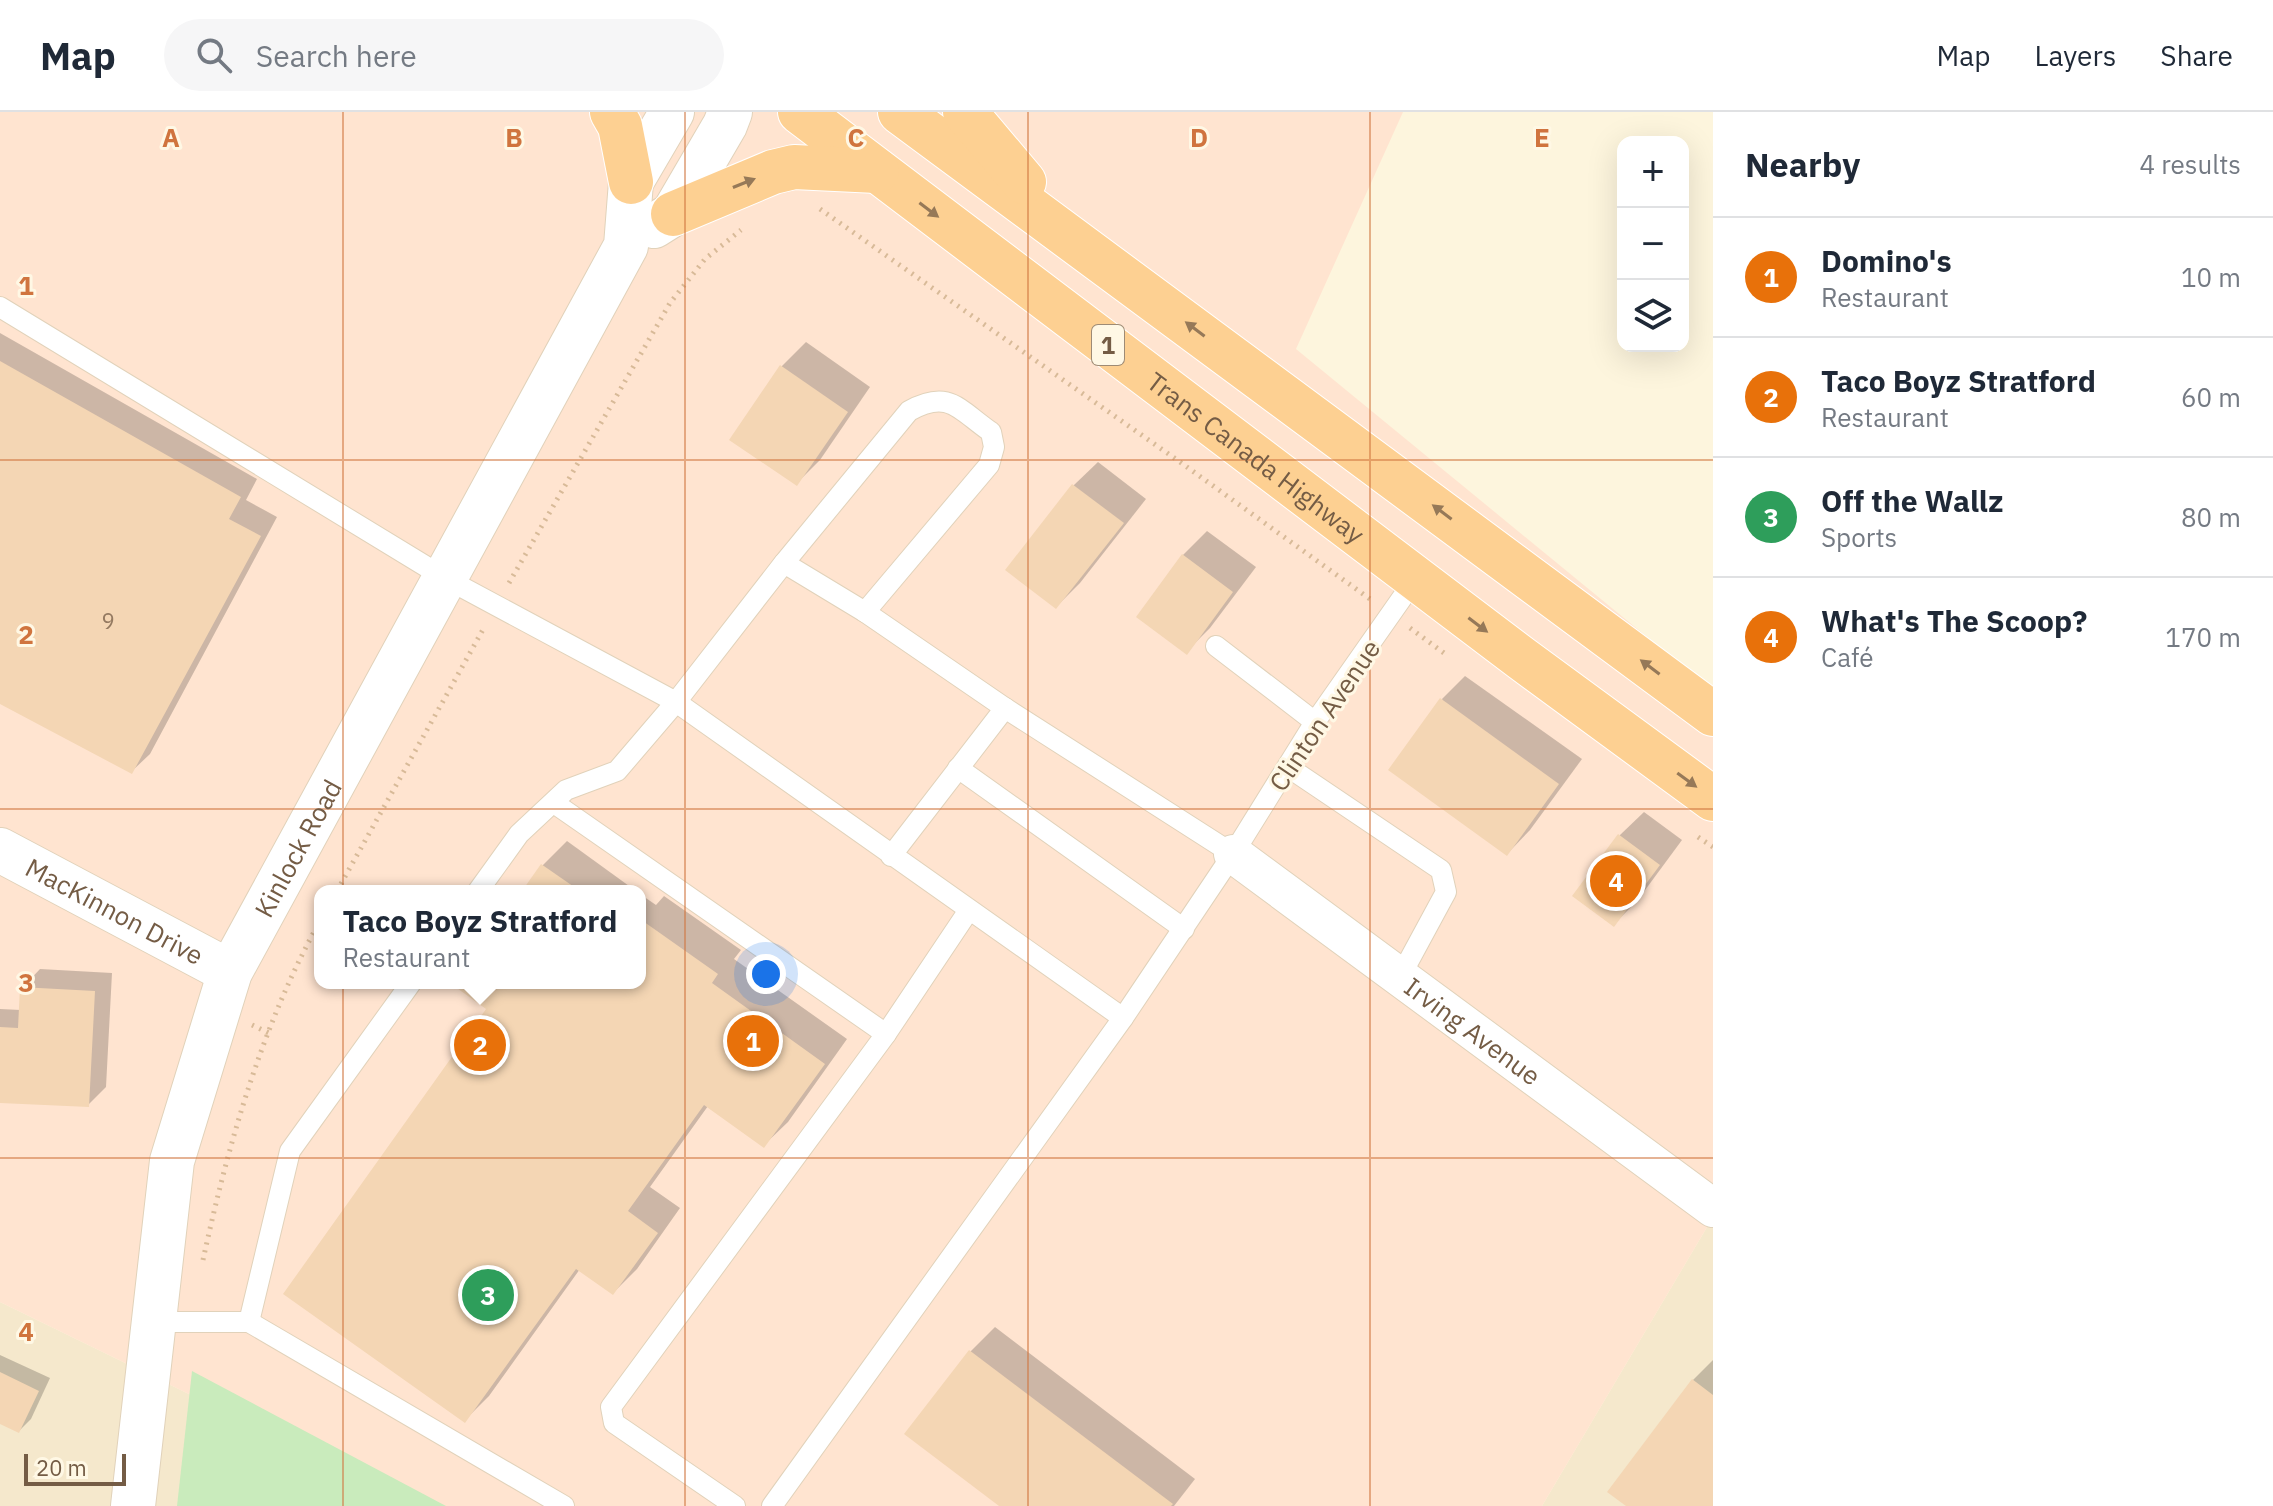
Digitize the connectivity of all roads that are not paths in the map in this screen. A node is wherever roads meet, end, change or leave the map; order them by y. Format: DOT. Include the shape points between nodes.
graph roads {
  1 [pos="612,112"];
  2 [pos="672,112"];
  3 [pos="730,112"];
  4 [pos="800,112"];
  5 [pos="900,112"];
  6 [pos="965,112"];
  7 [pos="877,171"];
  8 [pos="631,182"];
  9 [pos="673,214"];
  10 [pos="1072,239"];
  11 [pos="626,246"];
  12 [pos="0,307"];
  13 [pos="784,563"];
  14 [pos="445,578"];
  15 [pos="1416,578"];
  16 [pos="865,612"];
  17 [pos="1216,646"];
  18 [pos="676,702"];
  19 [pos="1005,708"];
  20 [pos="1713,714"];
  21 [pos="1315,722"];
  22 [pos="1288,767"];
  23 [pos="958,768"];
  24 [pos="554,803"];
  25 [pos="1700,814"];
  26 [pos="0,850"];
  27 [pos="1233,854"];
  28 [pos="891,856"];
  29 [pos="482,885"];
  30 [pos="969,910"];
  31 [pos="1184,929"];
  32 [pos="230,972"];
  33 [pos="1400,977"];
  34 [pos="407,989"];
  35 [pos="1123,1018"];
  36 [pos="886,1034"];
  37 [pos="1713,1208"];
  38 [pos="154,1322"];
  39 [pos="249,1322"];
  40 [pos="133,1506"];
  41 [pos="564,1506"];
  42 [pos="735,1506"];
  43 [pos="772,1506"];
  1 -- 8 [label="highway" via="620,126"];
  2 -- 8 [label="street, Kinlock Road"];
  3 -- 9 [label="street, Kinlock Road"];
  4 -- 7 [label="highway, Trans Canada Highway / 1"];
  5 -- 10 [label="highway, 1"];
  6 -- 10 [label="highway"];
  9 -- 7 [label="highway, one-way" via="794,167"];
  7 -- 15 [label="highway, Trans Canada Highway / 1, one-way"];
  8 -- 11 [label="street, Kinlock Road"];
  9 -- 11 [label="street, Kinlock Road"];
  20 -- 10 [label="highway, 1, one-way"];
  11 -- 14 [label="street, Kinlock Road"];
  12 -- 14 [label="lane"];
  13 -- 16 [label="lane"];
  13 -- 16 [label="lane" via="909,411 929,400 947,401 991,432 989,465"];
  13 -- 18 [label="lane"];
  14 -- 18 [label="lane"];
  14 -- 32 [label="street, Kinlock Road"];
  15 -- 21 [label="lane, Clinton Avenue"];
  15 -- 25 [label="highway, Trans Canada Highway / 1, one-way"];
  16 -- 19 [label="lane"];
  17 -- 21 [label="lane"];
  18 -- 24 [label="lane" via="617,771 566,790"];
  18 -- 28 [label="lane"];
  19 -- 23 [label="lane"];
  19 -- 27 [label="lane"];
  21 -- 22 [label="lane, Clinton Avenue"];
  22 -- 27 [label="lane, Clinton Avenue"];
  22 -- 33 [label="lane" via="1441,870 1446,892"];
  23 -- 28 [label="lane"];
  23 -- 31 [label="lane"];
  24 -- 29 [label="lane" via="519,834"];
  24 -- 36 [label="lane"];
  26 -- 32 [label="street, MacKinnon Drive"];
  27 -- 31 [label="lane, Clinton Avenue"];
  27 -- 33 [label="street, Irving Avenue"];
  28 -- 30 [label="lane"];
  30 -- 35 [label="lane"];
  30 -- 36 [label="lane"];
  31 -- 35 [label="lane, Clinton Avenue"];
  32 -- 38 [label="street, Kinlock Road" via="172,1161"];
  33 -- 37 [label="street, Irving Avenue"];
  34 -- 39 [label="lane" via="290,1151"];
  35 -- 43 [label="lane, Clinton Avenue"];
  36 -- 42 [label="lane" via="611,1407 614,1423"];
  38 -- 39 [label="lane"];
  38 -- 40 [label="street, Kinlock Road"];
  39 -- 41 [label="lane"];
}
